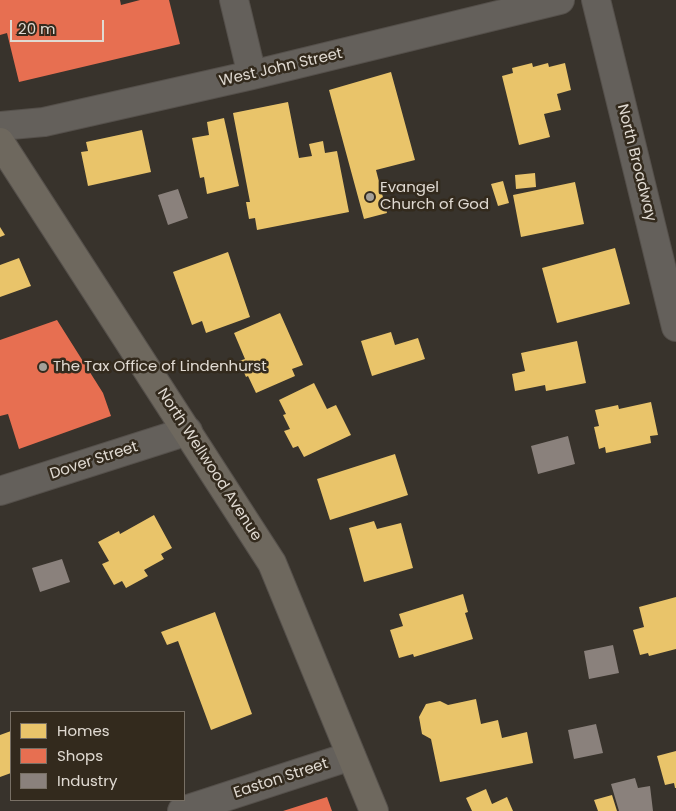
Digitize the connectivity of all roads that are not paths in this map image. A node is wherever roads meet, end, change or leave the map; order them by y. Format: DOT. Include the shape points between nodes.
graph roads {
  1 [pos="234,0"];
  2 [pos="560,0"];
  3 [pos="596,0"];
  4 [pos="252,75"];
  5 [pos="0,126"];
  6 [pos="0,142"];
  7 [pos="676,327"];
  8 [pos="188,431"];
  9 [pos="0,491"];
  10 [pos="350,756"];
  11 [pos="182,811"];
  12 [pos="374,811"];
  1 -- 4 [label="street"];
  2 -- 4 [label="street, West John Street"];
  3 -- 7 [label="street, North Broadway"];
  4 -- 5 [label="street, West John Street" via="44,122"];
  6 -- 8 [label="main road, North Wellwood Avenue"];
  8 -- 9 [label="street, Dover Street"];
  8 -- 10 [label="main road, North Wellwood Avenue" via="272,563"];
  10 -- 11 [label="street, Easton Street"];
  10 -- 12 [label="main road, North Wellwood Avenue"];
}
